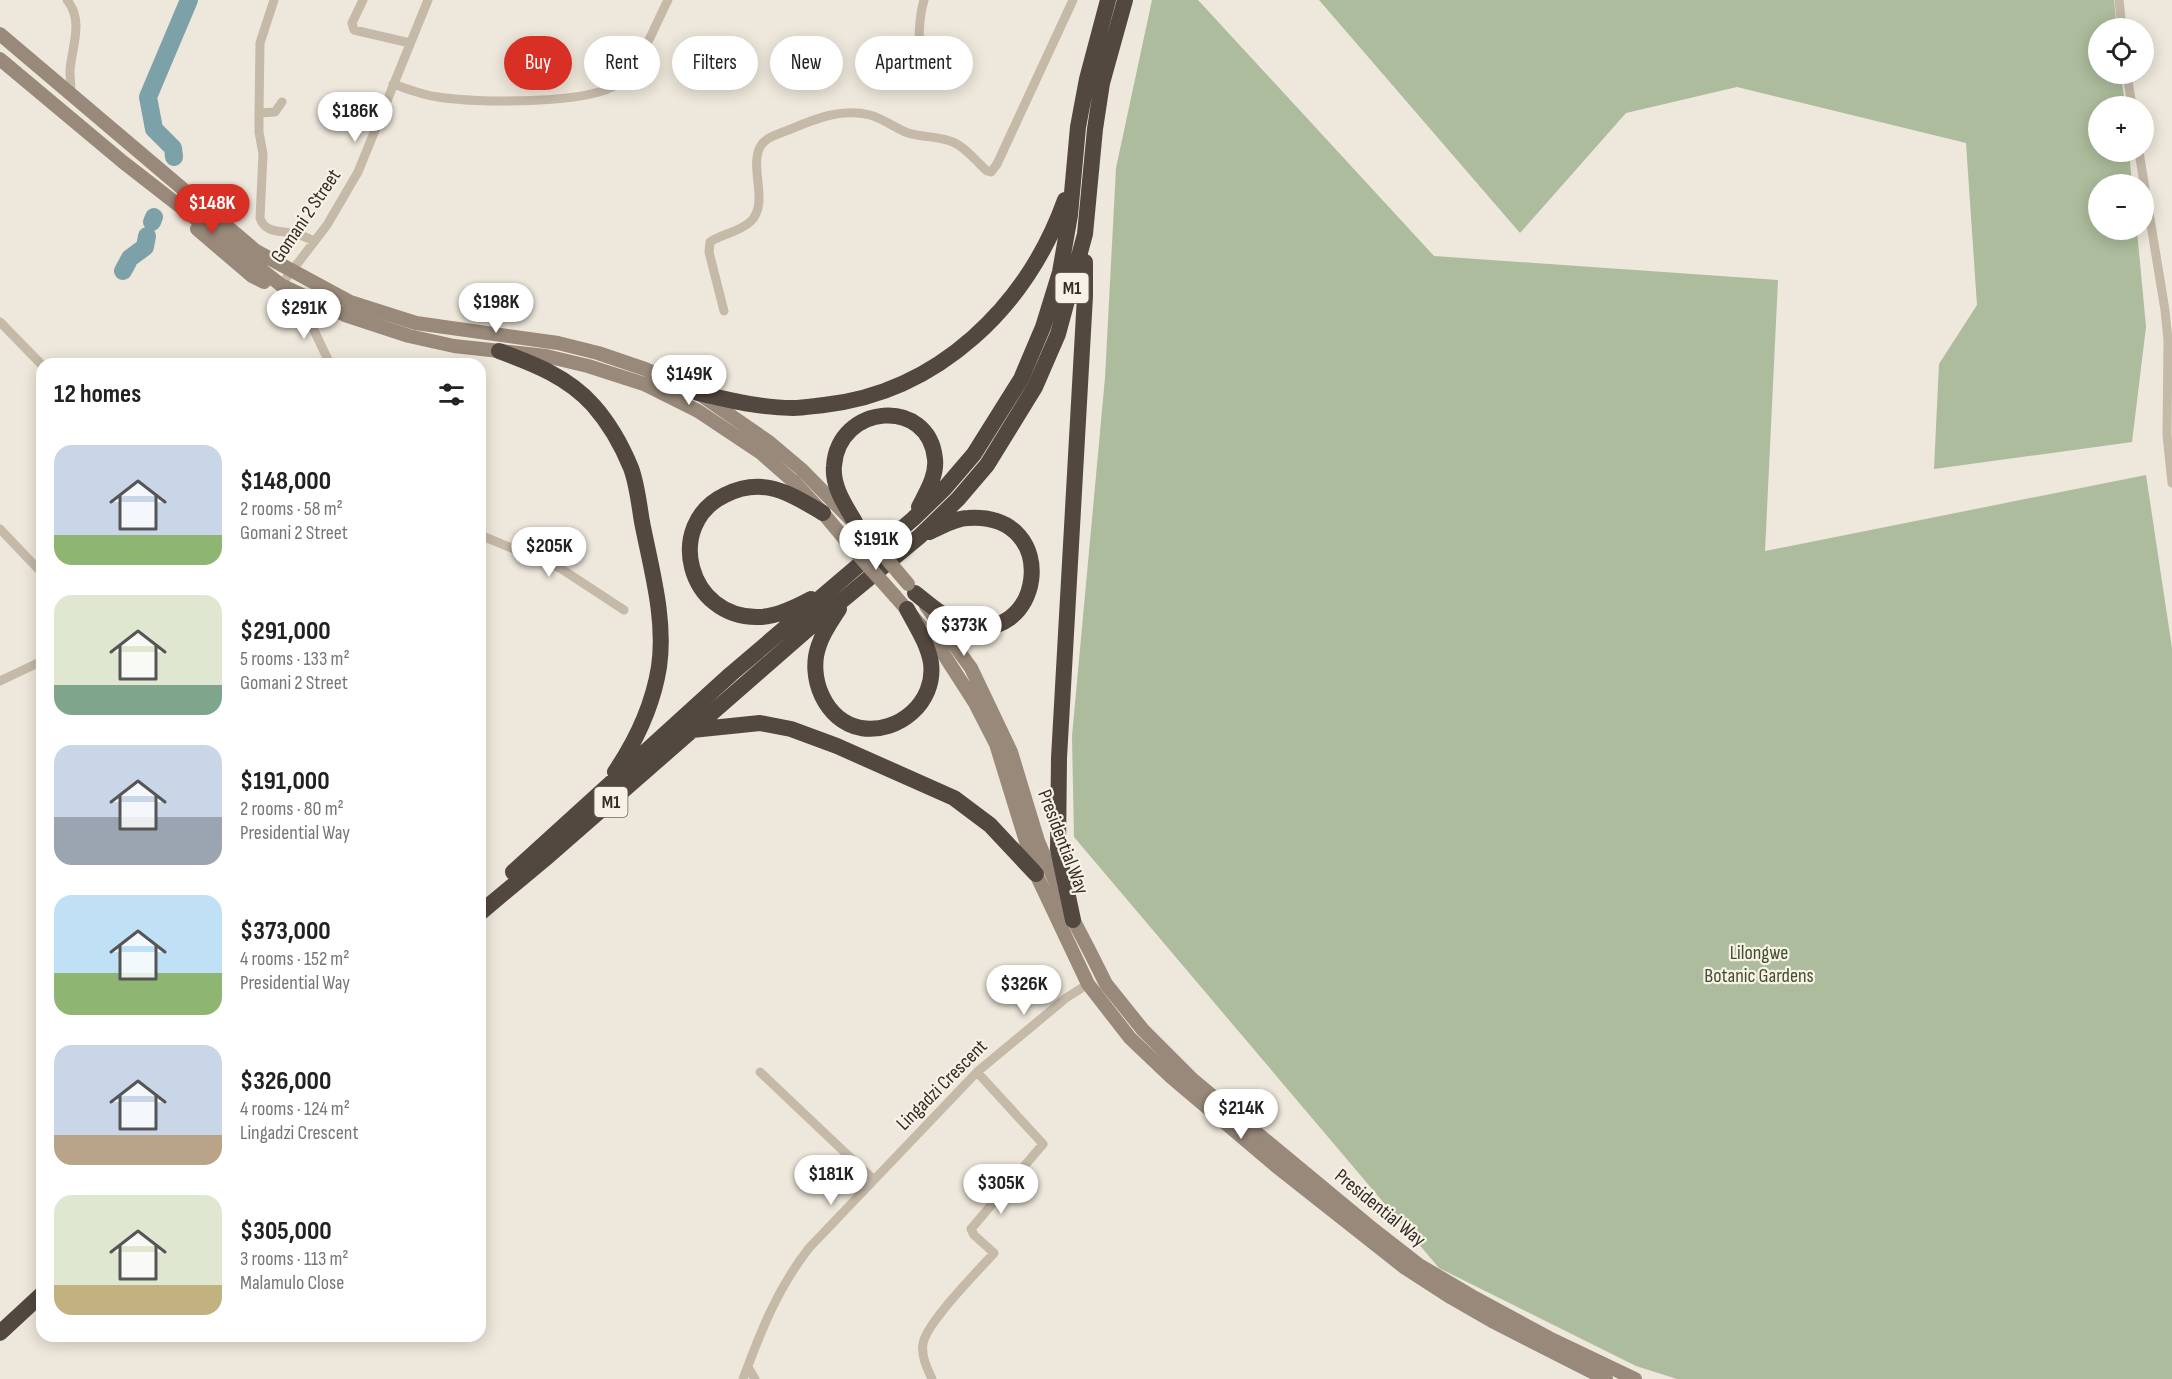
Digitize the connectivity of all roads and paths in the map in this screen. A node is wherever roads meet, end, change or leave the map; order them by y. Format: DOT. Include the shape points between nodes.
graph roads {
  1 [pos="67,0"];
  2 [pos="274,0"];
  3 [pos="363,0"];
  4 [pos="428,0"];
  5 [pos="668,0"];
  6 [pos="924,0"];
  7 [pos="1073,0"];
  8 [pos="1108,0"];
  9 [pos="1125,0"];
  10 [pos="2119,0"];
  11 [pos="2121,18"];
  12 [pos="0,34"];
  13 [pos="918,36"];
  14 [pos="410,44"];
  15 [pos="0,59"];
  16 [pos="393,84"];
  17 [pos="71,94"];
  18 [pos="282,102"];
  19 [pos="259,113"];
  20 [pos="123,162"];
  21 [pos="2141,162"];
  22 [pos="1074,174"];
  23 [pos="1085,234"];
  24 [pos="314,241"];
  25 [pos="292,271"];
  26 [pos="281,285"];
  27 [pos="302,305"];
  28 [pos="724,311"];
  29 [pos="0,322"];
  30 [pos="454,346"];
  31 [pos="499,351"];
  32 [pos="36,358"];
  33 [pos="327,358"];
  34 [pos="698,393"];
  35 [pos="2172,483"];
  36 [pos="823,513"];
  37 [pos="914,519"];
  38 [pos="855,522"];
  39 [pos="0,529"];
  40 [pos="920,536"];
  41 [pos="486,537"];
  42 [pos="36,567"];
  43 [pos="833,586"];
  44 [pos="911,588"];
  45 [pos="846,598"];
  46 [pos="907,609"];
  47 [pos="624,610"];
  48 [pos="36,664"];
  49 [pos="0,681"];
  50 [pos="692,730"];
  51 [pos="599,795"];
  52 [pos="1036,874"];
  53 [pos="486,895"];
  54 [pos="486,908"];
  55 [pos="1073,920"];
  56 [pos="1088,984"];
  57 [pos="760,1072"];
  58 [pos="977,1072"];
  59 [pos="874,1180"];
  60 [pos="36,1300"];
  61 [pos="0,1334"];
  62 [pos="748,1366"];
  63 [pos="743,1379"];
  64 [pos="755,1379"];
  65 [pos="932,1379"];
  66 [pos="1606,1379"];
  67 [pos="1635,1379"];
  1 -- 17 [label="street" via="76,26"];
  2 -- 19 [label="street" via="260,44"];
  3 -- 14 [label="street" via="352,23 354,30"];
  4 -- 14 [label="street, Gomani 2 Street"];
  5 -- 16 [label="street" via="631,70 605,90 555,99 456,99"];
  6 -- 13 [label="street"];
  7 -- 28 [label="street" via="991,172 960,145 906,132 871,115 828,114 768,138 760,146 758,158 757,212 742,228 710,243"];
  8 -- 22 [label="highway, M1" via="1087,79"];
  9 -- 23 [label="highway, M1" via="1102,82"];
  10 -- 11 [label="street"];
  12 -- 17 [label="main road, Presidential Way"];
  14 -- 16 [label="street, Gomani 2 Street"];
  15 -- 20 [label="main road"];
  16 -- 24 [label="street, Gomani 2 Street" via="358,172"];
  17 -- 25 [label="main road, Presidential Way" via="256,251"];
  18 -- 19 [label="street" via="275,112"];
  19 -- 24 [label="street" via="262,224 270,230"];
  20 -- 26 [label="main road"];
  20 -- 27 [label="main road" via="252,276"];
  21 -- 35 [label="street" via="2168,340 2167,435"];
  22 -- 34 [label="highway" via="1056,226 1026,279 967,344 926,371 880,393 794,408"];
  22 -- 37 [label="highway, M1" via="1060,272 1021,379 974,454"];
  23 -- 40 [label="highway, M1" via="1058,334 1035,387 987,465"];
  23 -- 55 [label="highway" via="1085,296 1059,758 1058,849"];
  24 -- 25 [label="street, Gomani 2 Street"];
  25 -- 26 [label="street, Gomani 2 Street"];
  25 -- 34 [label="main road, Presidential Way" via="350,302 416,323 558,343 645,369"];
  26 -- 30 [label="main road" via="378,327"];
  27 -- 30 [label="main road" via="386,336"];
  27 -- 33 [label="street"];
  29 -- 32 [label="street"];
  30 -- 31 [label="main road, Presidential Way"];
  31 -- 36 [label="main road, Presidential Way" via="546,356 644,384 698,411 761,453"];
  31 -- 51 [label="highway" via="537,365 568,383 593,405 615,435 632,470 660,623 659,666 649,706 628,754"];
  34 -- 38 [label="main road, Presidential Way" via="769,442"];
  36 -- 43 [label="highway" via="789,494 768,488 733,491 703,512 695,526 690,554 700,588 725,612 742,616 762,617 785,611"];
  36 -- 46 [label="main road, Presidential Way, bridge"];
  37 -- 38 [label="highway" via="931,482 934,452 920,428 910,420 878,415 866,419 842,439 833,466 839,495"];
  37 -- 43 [label="highway, M1"];
  38 -- 44 [label="main road, Presidential Way, bridge"];
  39 -- 42 [label="street"];
  40 -- 44 [label="highway" via="965,518 1000,522 1014,529 1025,543 1033,575 1022,606 1011,617 977,627 940,613"];
  40 -- 45 [label="highway, M1"];
  41 -- 47 [label="street" via="560,568"];
  43 -- 51 [label="highway, M1"];
  44 -- 55 [label="main road, Presidential Way" via="971,668 1011,752 1038,841"];
  45 -- 46 [label="highway" via="819,645 814,664 823,698 832,711 859,728 896,724 921,704 927,692 931,663"];
  45 -- 50 [label="highway, M1"];
  46 -- 52 [label="main road, Presidential Way" via="939,647 996,744"];
  48 -- 49 [label="street"];
  50 -- 52 [label="highway" via="760,723 791,729 837,746 954,798 990,825"];
  50 -- 54 [label="highway, M1"];
  51 -- 53 [label="highway, M1"];
  52 -- 56 [label="main road, Presidential Way"];
  55 -- 67 [label="main road, Presidential Way" via="1106,984 1143,1030 1193,1080 1369,1226 1419,1265 1474,1299"];
  56 -- 58 [label="street, Lingadzi Crescent"];
  56 -- 66 [label="main road, Presidential Way" via="1130,1038 1171,1077 1404,1267 1452,1298"];
  57 -- 59 [label="street"];
  58 -- 59 [label="street, Lingadzi Crescent"];
  58 -- 65 [label="street" via="1043,1144 971,1229 994,1253 924,1336 923,1353"];
  59 -- 62 [label="street, Lingadzi Crescent" via="791,1270 763,1324"];
  60 -- 61 [label="highway"];
  62 -- 63 [label="street, Lingadzi Crescent"];
  62 -- 64 [label="street"];
}
